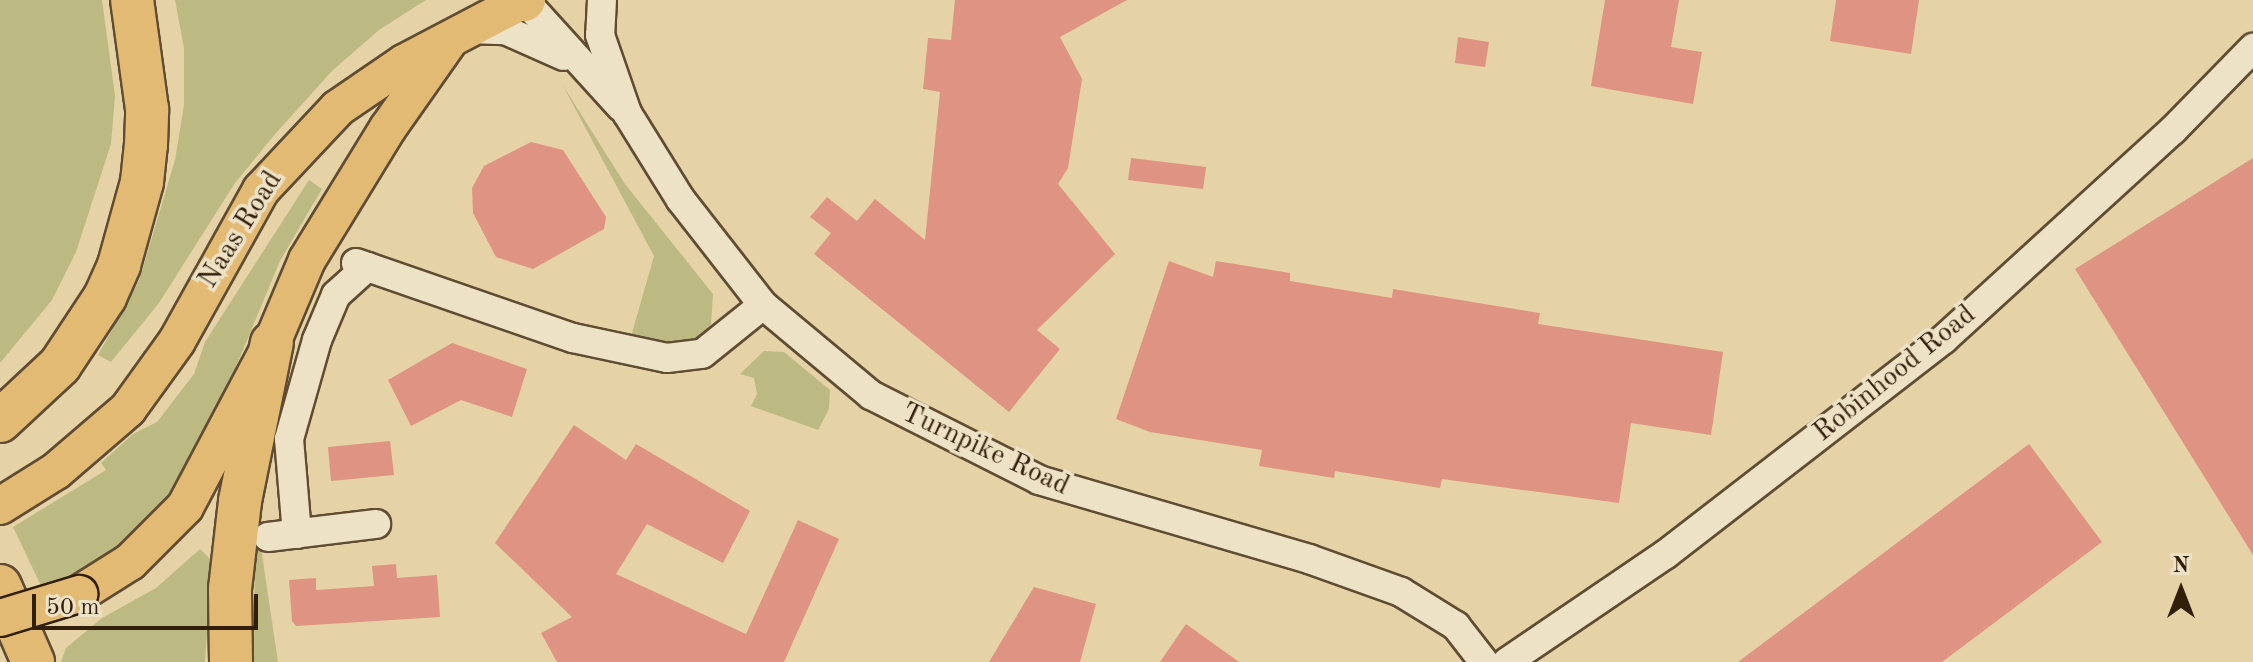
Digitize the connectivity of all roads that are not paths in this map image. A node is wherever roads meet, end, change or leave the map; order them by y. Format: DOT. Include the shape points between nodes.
graph roads {
  1 [pos="132,0"];
  2 [pos="524,0"];
  3 [pos="602,0"];
  4 [pos="458,36"];
  5 [pos="2253,48"];
  6 [pos="575,62"];
  7 [pos="627,113"];
  8 [pos="763,305"];
  9 [pos="272,343"];
  10 [pos="0,421"];
  11 [pos="2,505"];
  12 [pos="376,524"];
  13 [pos="297,534"];
  14 [pos="268,537"];
  15 [pos="0,586"];
  16 [pos="0,618"];
  17 [pos="33,662"];
  18 [pos="231,662"];
  19 [pos="1484,662"];
  20 [pos="1507,662"];
  1 -- 10 [label="highway" via="147,121 142,182 127,240 84,331 60,365"];
  2 -- 4 [label="main road, Naas Road"];
  2 -- 6 [label="street"];
  3 -- 7 [label="street" via="600,35"];
  4 -- 6 [label="street" via="505,30"];
  4 -- 9 [label="main road" via="330,220"];
  4 -- 11 [label="main road, Naas Road" via="370,83 283,162 242,217 177,341 128,409 56,471"];
  5 -- 20 [label="street, Robinhood Road" via="2173,130 1944,339 1666,554"];
  6 -- 7 [label="street"];
  7 -- 8 [label="street, Turnpike Road" via="681,200"];
  8 -- 13 [label="street" via="702,354 667,358 573,338 362,265 336,295 317,340 289,439"];
  8 -- 19 [label="street, Turnpike Road" via="871,395 953,440 1039,480 1309,559 1401,592 1456,626"];
  9 -- 16 [label="main road, bridge" via="185,507 130,562 79,594"];
  9 -- 18 [label="highway" via="240,501 230,589"];
  12 -- 13 [label="street"];
  13 -- 14 [label="street"];
  15 -- 17 [label="highway"];
}
